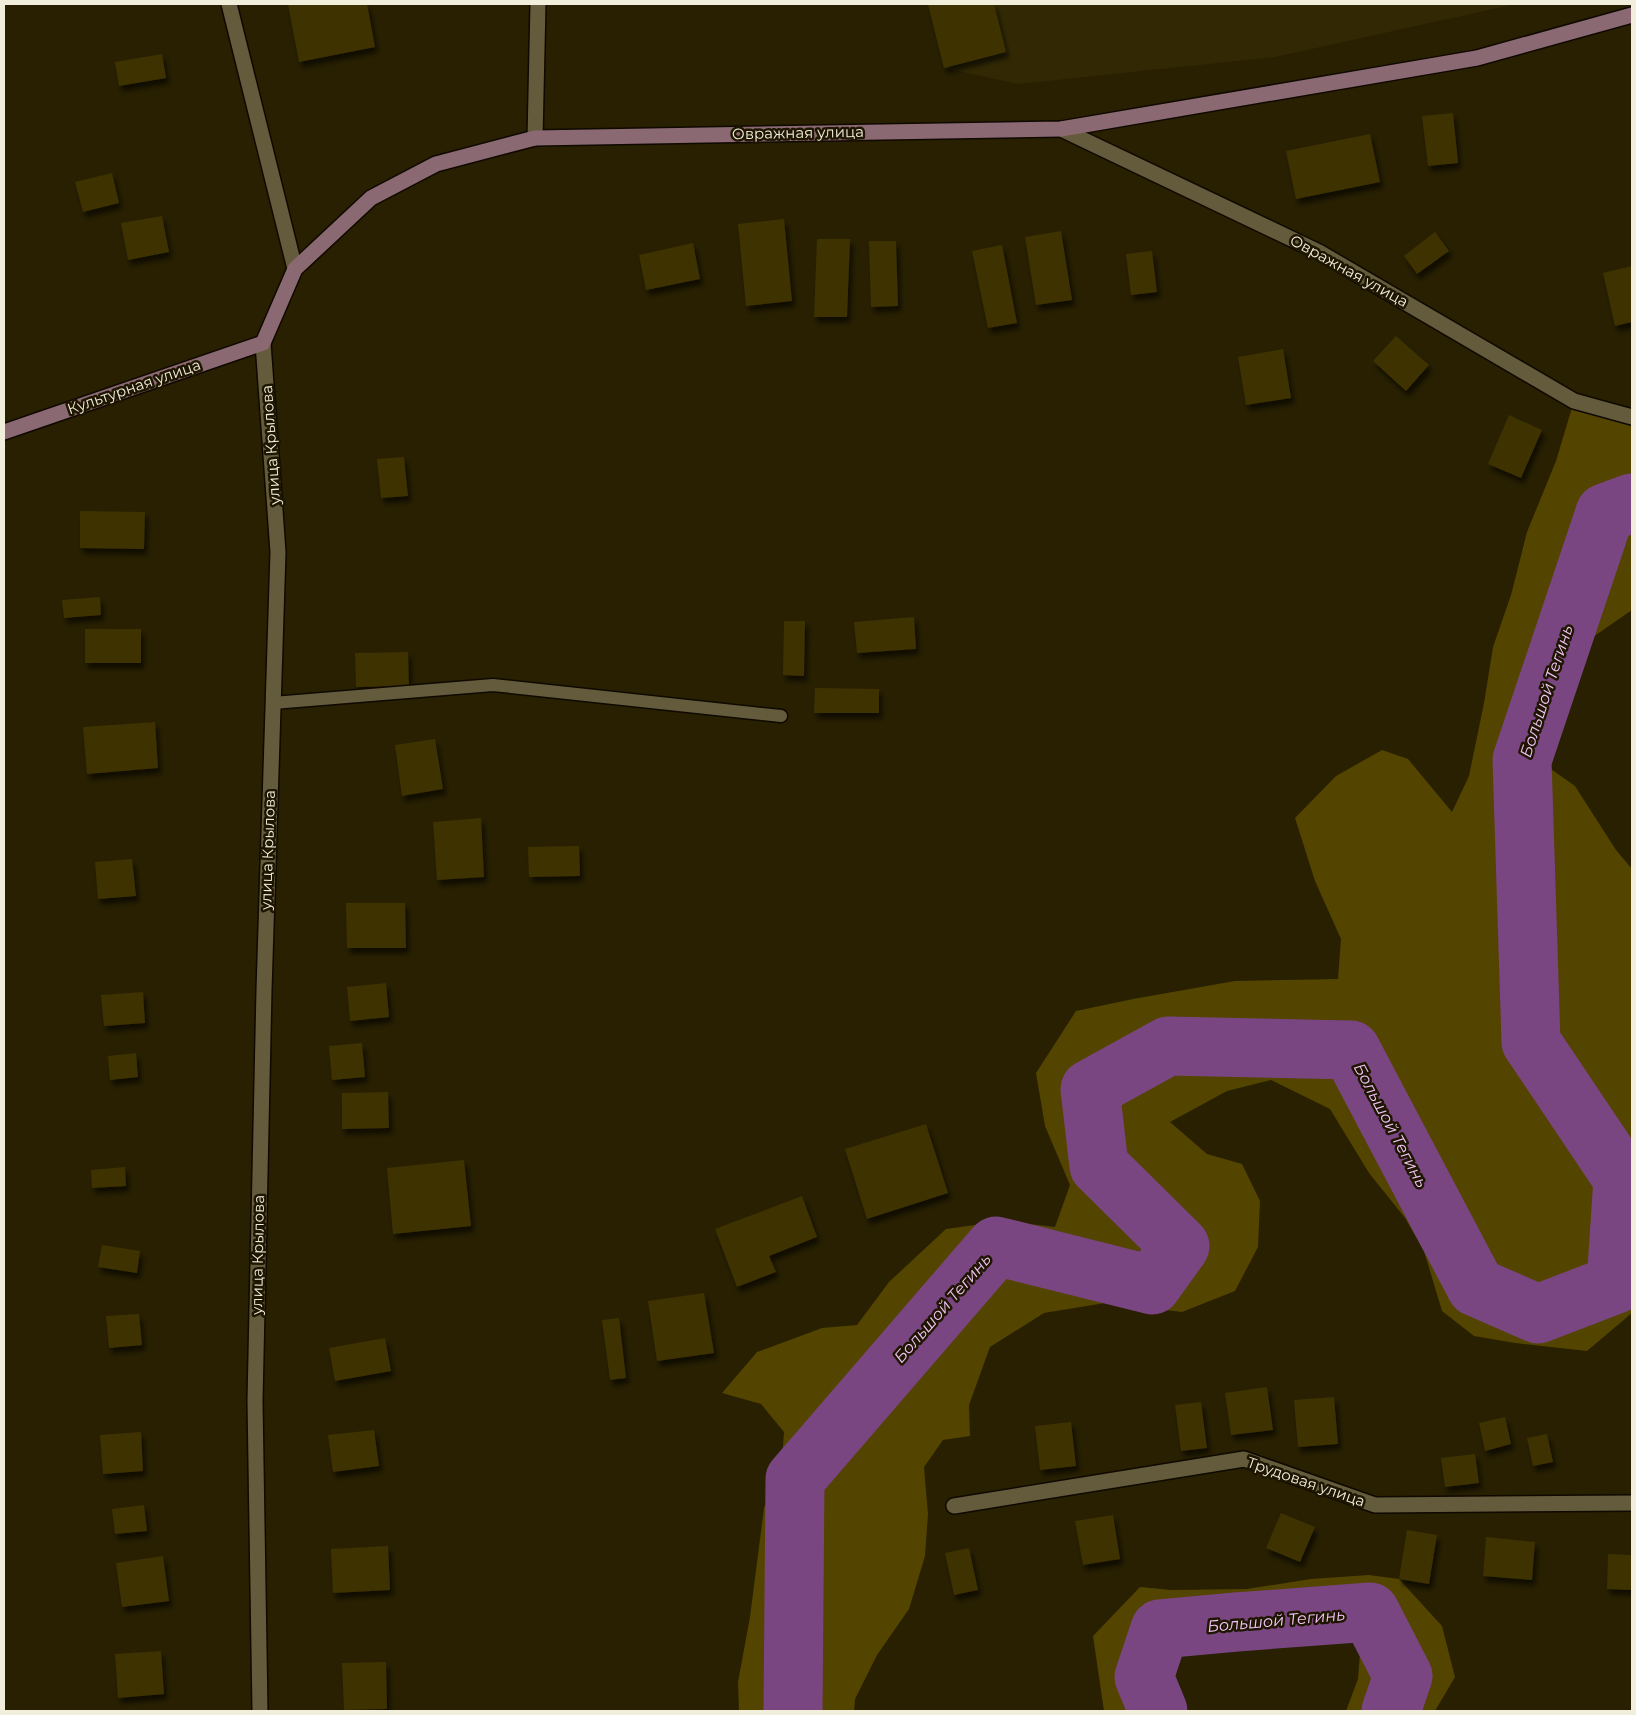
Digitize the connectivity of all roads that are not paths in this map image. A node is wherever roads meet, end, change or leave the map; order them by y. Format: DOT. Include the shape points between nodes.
graph roads {
  1 [pos="229,4"];
  2 [pos="538,4"];
  3 [pos="1632,15"];
  4 [pos="1062,129"];
  5 [pos="534,138"];
  6 [pos="295,269"];
  7 [pos="263,343"];
  8 [pos="1632,417"];
  9 [pos="4,432"];
  10 [pos="273,703"];
  11 [pos="781,716"];
  12 [pos="1632,1503"];
  13 [pos="954,1506"];
  14 [pos="260,1711"];
  1 -- 6 [label="street"];
  2 -- 5 [label="street"];
  3 -- 4 [label="street, Овражная улица" via="1477,58"];
  4 -- 5 [label="street, Овражная улица"];
  4 -- 8 [label="street, Овражная улица" via="1319,252 1574,401"];
  5 -- 6 [label="street, Овражная улица" via="436,164 371,198"];
  6 -- 7 [label="street, улица Крылова"];
  7 -- 9 [label="street, Культурная улица"];
  7 -- 10 [label="street, улица Крылова" via="278,552"];
  10 -- 11 [label="lane" via="493,685"];
  10 -- 14 [label="street, улица Крылова" via="255,1401"];
  12 -- 13 [label="street, Трудовая улица" via="1375,1505 1244,1459"];
}
